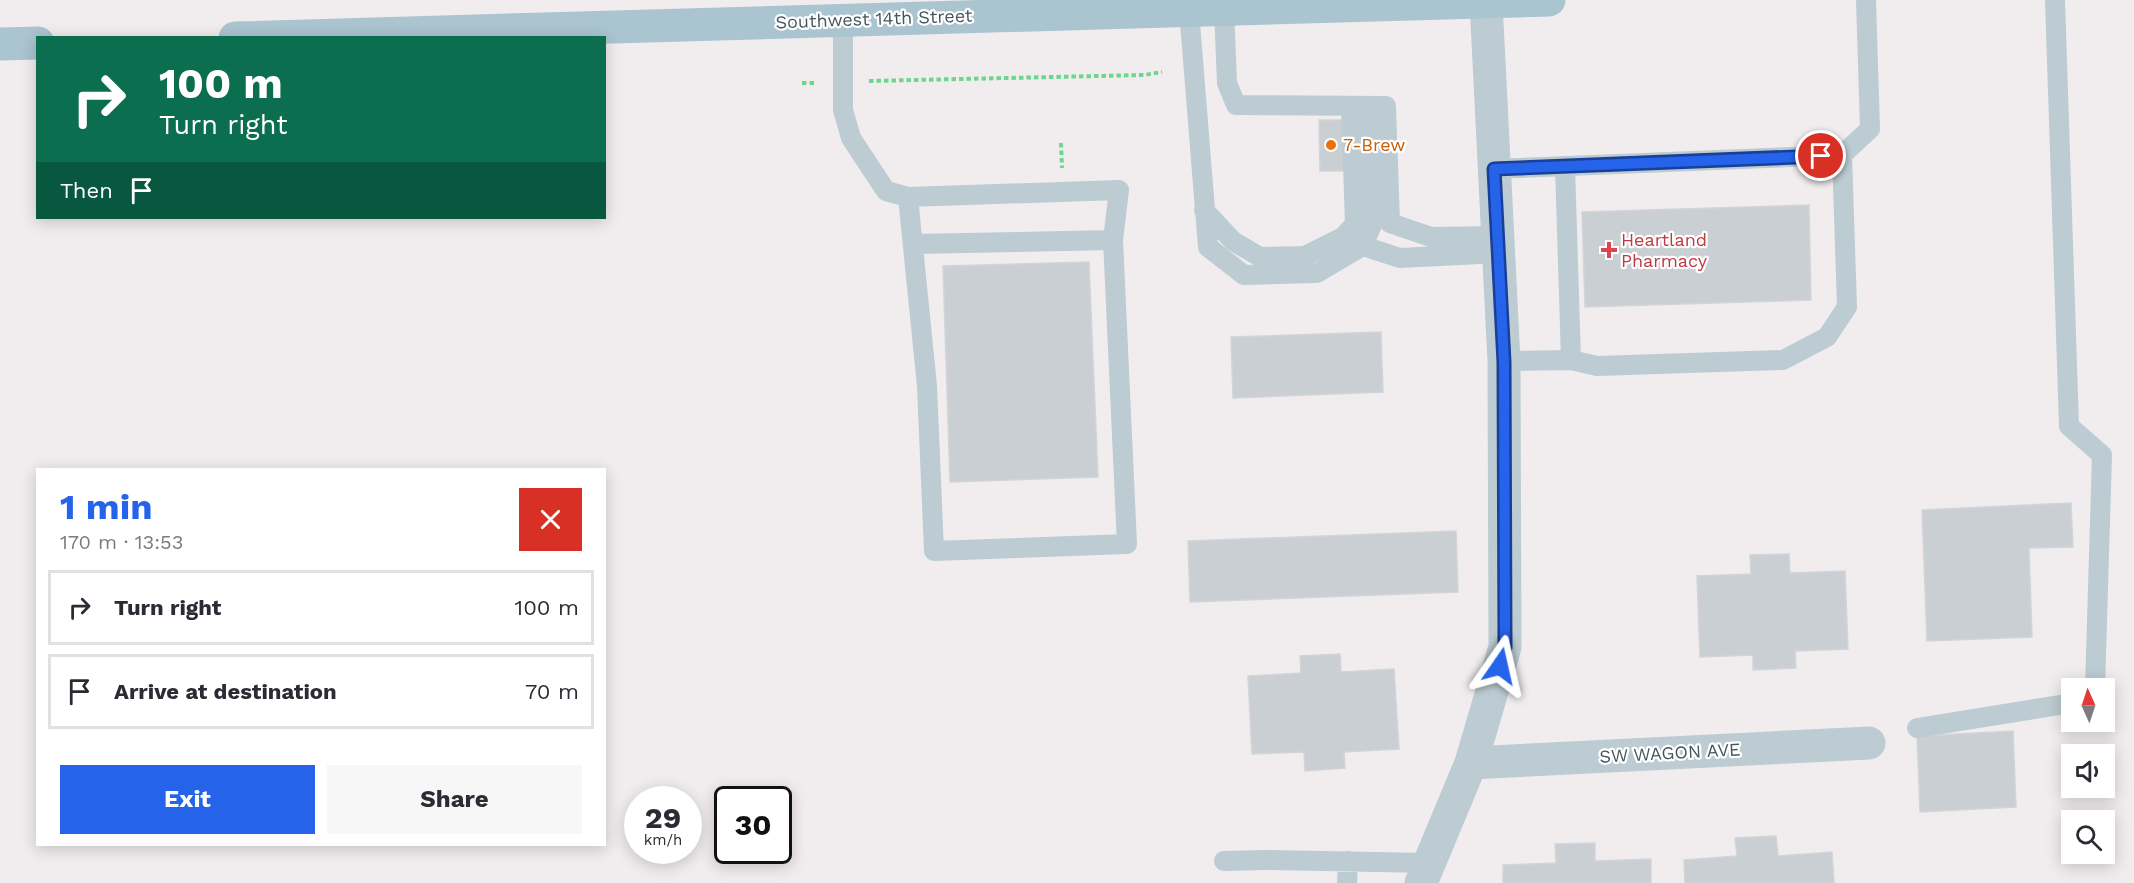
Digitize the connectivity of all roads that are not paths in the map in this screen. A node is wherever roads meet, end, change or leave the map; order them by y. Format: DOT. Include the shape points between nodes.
graph roads {
  1 [pos="1549,0"];
  2 [pos="1866,0"];
  3 [pos="2055,0"];
  4 [pos="1486,2"];
  5 [pos="1155,5"];
  6 [pos="1224,9"];
  7 [pos="1189,10"];
  8 [pos="843,20"];
  9 [pos="303,36"];
  10 [pos="36,43"];
  11 [pos="0,44"];
  12 [pos="1361,106"];
  13 [pos="1842,155"];
  14 [pos="1565,166"];
  15 [pos="1494,169"];
  16 [pos="908,197"];
  17 [pos="1204,210"];
  18 [pos="1390,223"];
  19 [pos="1113,240"];
  20 [pos="913,244"];
  21 [pos="1498,245"];
  22 [pos="1364,246"];
  23 [pos="1571,360"];
  24 [pos="1504,362"];
  25 [pos="2095,678"];
  26 [pos="2061,706"];
  27 [pos="1917,728"];
  28 [pos="1869,743"];
  29 [pos="1471,763"];
  30 [pos="1224,861"];
  31 [pos="1348,861"];
  32 [pos="1425,873"];
  33 [pos="1347,883"];
  1 -- 4 [label="main road, Southwest 14th Street"];
  2 -- 13 [label="lane" via="1870,129"];
  3 -- 25 [label="lane" via="2069,426 2102,455"];
  4 -- 6 [label="main road, Southwest 14th Street"];
  4 -- 15 [label="street"];
  5 -- 7 [label="main road, Southwest 14th Street"];
  5 -- 8 [label="main road, Southwest 14th Street"];
  6 -- 7 [label="main road, Southwest 14th Street"];
  6 -- 12 [label="lane" via="1227,83 1236,105"];
  7 -- 17 [label="lane"];
  8 -- 9 [label="main road, Southwest 14th Street"];
  8 -- 16 [label="lane" via="843,110 851,138 886,191"];
  10 -- 11 [label="main road"];
  12 -- 17 [label="lane" via="1355,224 1343,237 1305,256 1260,257 1233,241"];
  12 -- 18 [label="lane" via="1386,105"];
  12 -- 22 [label="lane" via="1374,220"];
  13 -- 14 [label="lane"];
  13 -- 23 [label="lane" via="1847,307 1827,337 1784,360 1597,366"];
  14 -- 15 [label="lane"];
  14 -- 23 [label="lane"];
  15 -- 21 [label="street"];
  16 -- 19 [label="lane" via="1119,190"];
  16 -- 20 [label="lane"];
  17 -- 22 [label="lane" via="1208,247 1244,275 1317,273"];
  18 -- 21 [label="lane" via="1431,237"];
  18 -- 22 [label="lane"];
  19 -- 20 [label="lane"];
  19 -- 20 [label="lane" via="1127,544 934,550 927,386"];
  21 -- 22 [label="lane" via="1400,258"];
  21 -- 24 [label="street"];
  23 -- 24 [label="lane"];
  24 -- 29 [label="street" via="1505,647"];
  26 -- 27 [label="lane"];
  28 -- 29 [label="street, SW WAGON AVE"];
  29 -- 32 [label="street"];
  30 -- 31 [label="lane"];
  31 -- 32 [label="lane"];
  31 -- 33 [label="lane"];
}
